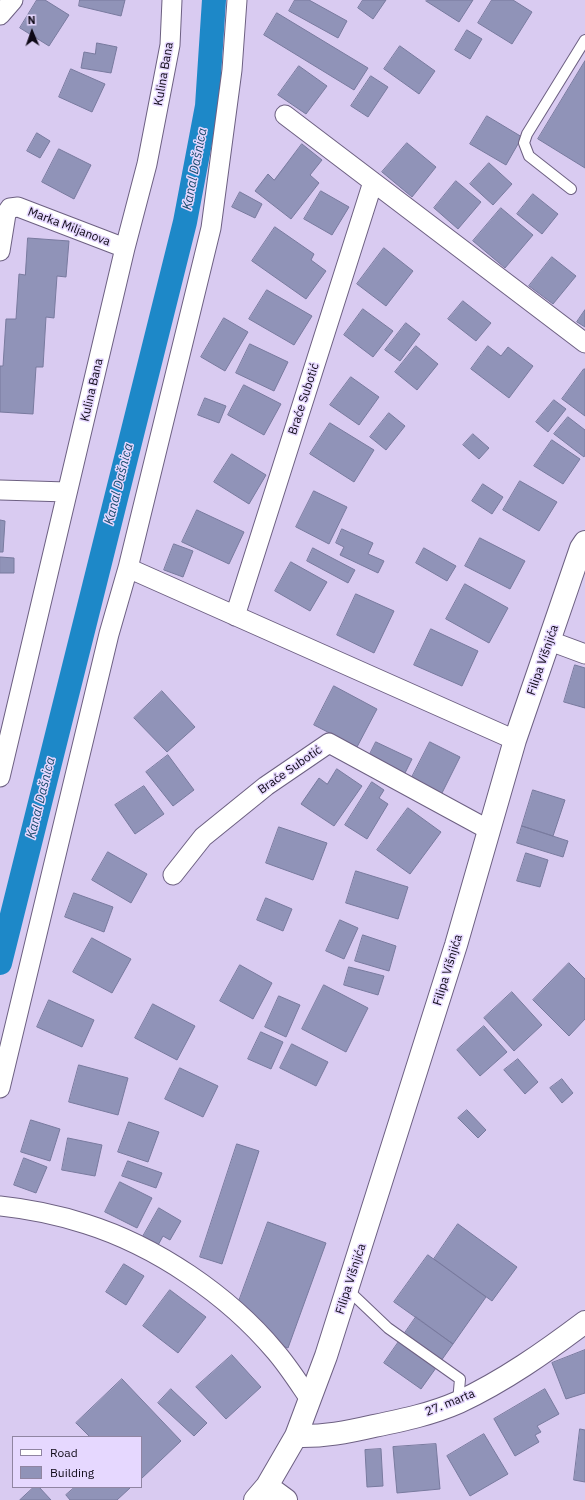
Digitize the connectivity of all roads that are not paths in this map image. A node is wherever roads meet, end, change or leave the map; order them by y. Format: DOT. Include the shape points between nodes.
graph roads {
  1 [pos="12,0"];
  2 [pos="172,0"];
  3 [pos="237,0"];
  4 [pos="0,15"];
  5 [pos="585,40"];
  6 [pos="285,115"];
  7 [pos="373,182"];
  8 [pos="571,189"];
  9 [pos="125,248"];
  10 [pos="0,250"];
  11 [pos="585,343"];
  12 [pos="0,490"];
  13 [pos="67,492"];
  14 [pos="585,542"];
  15 [pos="128,568"];
  16 [pos="235,616"];
  17 [pos="550,641"];
  18 [pos="585,654"];
  19 [pos="515,740"];
  20 [pos="0,777"];
  21 [pos="489,830"];
  22 [pos="173,874"];
  23 [pos="0,1088"];
  24 [pos="0,1206"];
  25 [pos="347,1290"];
  26 [pos="585,1322"];
  27 [pos="310,1398"];
  28 [pos="458,1402"];
  29 [pos="296,1436"];
  30 [pos="261,1493"];
  31 [pos="286,1500"];
  1 -- 4 [label="street"];
  2 -- 9 [label="street, Kulina Bana" via="170,45 150,150"];
  3 -- 15 [label="street" via="232,70 211,228"];
  5 -- 8 [label="lane" via="527,134 524,143 529,156"];
  6 -- 7 [label="street"];
  7 -- 11 [label="street"];
  7 -- 16 [label="street, Braće Subotić"];
  9 -- 10 [label="street, Marka Miljanova" via="18,207 10,208 6,214"];
  9 -- 13 [label="street, Kulina Bana"];
  12 -- 13 [label="street"];
  13 -- 20 [label="street, Kulina Bana"];
  14 -- 17 [label="main road, Filipa Višnjića"];
  15 -- 16 [label="street"];
  15 -- 23 [label="street" via="109,634"];
  16 -- 19 [label="street"];
  17 -- 18 [label="street"];
  17 -- 19 [label="main road, Filipa Višnjića"];
  19 -- 21 [label="main road, Filipa Višnjića"];
  21 -- 22 [label="street, Braće Subotić" via="329,743 266,786 203,837"];
  21 -- 25 [label="main road, Filipa Višnjića" via="454,952"];
  24 -- 27 [label="street" via="30,1209 86,1224 140,1246 190,1275 240,1315 275,1351"];
  25 -- 27 [label="main road, Filipa Višnjića"];
  25 -- 28 [label="lane" via="388,1328 460,1379"];
  26 -- 28 [label="main road, 27. marta" via="500,1381"];
  27 -- 29 [label="main road, Filipa Višnjića"];
  28 -- 29 [label="main road, 27. marta" via="426,1414 362,1429 318,1436"];
  29 -- 30 [label="main road, Filipa Višnjića"];
  30 -- 31 [label="main road"];
}
